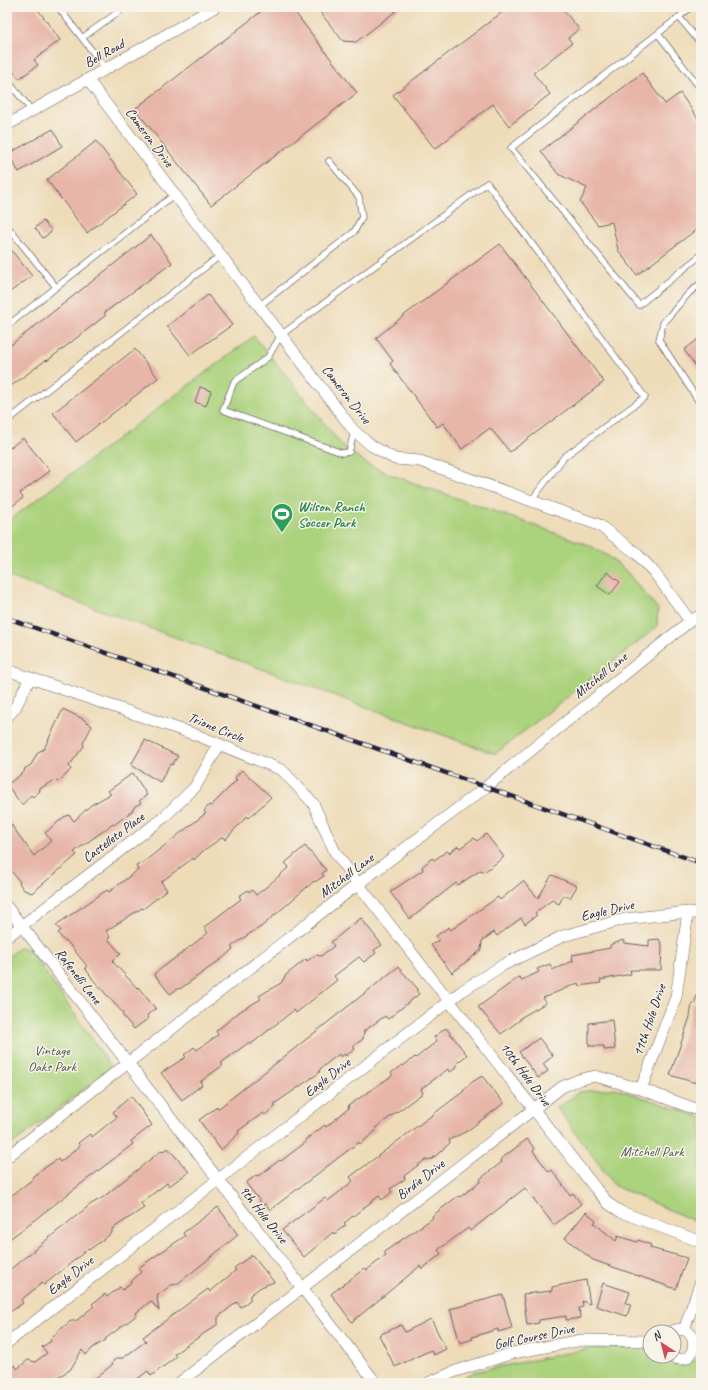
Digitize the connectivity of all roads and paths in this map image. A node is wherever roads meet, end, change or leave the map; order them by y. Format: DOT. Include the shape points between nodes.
graph roads {
  1 [pos="58,7"];
  2 [pos="125,7"];
  3 [pos="216,7"];
  4 [pos="690,7"];
  5 [pos="679,17"];
  6 [pos="658,34"];
  7 [pos="82,38"];
  8 [pos="701,44"];
  9 [pos="106,70"];
  10 [pos="7,80"];
  11 [pos="88,80"];
  12 [pos="701,89"];
  13 [pos="32,111"];
  14 [pos="7,125"];
  15 [pos="328,161"];
  16 [pos="175,194"];
  17 [pos="7,226"];
  18 [pos="221,255"];
  19 [pos="701,255"];
  20 [pos="701,283"];
  21 [pos="56,287"];
  22 [pos="259,306"];
  23 [pos="7,326"];
  24 [pos="281,335"];
  25 [pos="701,405"];
  26 [pos="7,421"];
  27 [pos="354,431"];
  28 [pos="531,501"];
  29 [pos="701,615"];
  30 [pos="690,621"];
  31 [pos="7,670"];
  32 [pos="30,678"];
  33 [pos="7,718"];
  34 [pos="219,745"];
  35 [pos="358,884"];
  36 [pos="7,908"];
  37 [pos="688,912"];
  38 [pos="701,914"];
  39 [pos="21,926"];
  40 [pos="7,936"];
  41 [pos="450,1000"];
  42 [pos="128,1064"];
  43 [pos="641,1089"];
  44 [pos="534,1110"];
  45 [pos="701,1111"];
  46 [pos="7,1157"];
  47 [pos="218,1180"];
  48 [pos="701,1242"];
  49 [pos="701,1281"];
  50 [pos="302,1288"];
  51 [pos="684,1330"];
  52 [pos="642,1341"];
  53 [pos="7,1343"];
  54 [pos="697,1348"];
  55 [pos="682,1358"];
  56 [pos="179,1383"];
  57 [pos="376,1383"];
  58 [pos="428,1383"];
  1 -- 7 [label="lane"];
  2 -- 7 [label="lane"];
  3 -- 9 [label="street, Bell Road"];
  4 -- 5 [label="lane"];
  5 -- 6 [label="lane"];
  5 -- 8 [label="lane"];
  6 -- 12 [label="lane"];
  6 -- 19 [label="lane" via="511,148 639,305"];
  7 -- 9 [label="lane"];
  9 -- 11 [label="street, Bell Road"];
  10 -- 13 [label="lane"];
  11 -- 13 [label="street, Bell Road"];
  11 -- 16 [label="street, Cameron Drive"];
  13 -- 14 [label="street, Bell Road"];
  15 -- 22 [label="lane" via="359,197 362,216 354,232"];
  16 -- 18 [label="street, Cameron Drive"];
  16 -- 21 [label="lane"];
  17 -- 21 [label="lane"];
  18 -- 22 [label="street, Cameron Drive"];
  18 -- 26 [label="lane"];
  20 -- 25 [label="lane" via="663,323 659,340"];
  21 -- 23 [label="lane"];
  22 -- 24 [label="street, Cameron Drive"];
  24 -- 27 [label="street, Cameron Drive"];
  24 -- 27 [label="lane" via="268,357 234,382 223,410 342,453 349,452"];
  24 -- 28 [label="lane" via="487,183 645,397 564,457"];
  27 -- 28 [label="street, Cameron Drive" via="372,446 395,459 420,461"];
  28 -- 30 [label="street, Cameron Drive" via="599,525 619,540 654,572"];
  29 -- 30 [label="street, Mitchell Lane"];
  30 -- 35 [label="street, Mitchell Lane" via="486,787"];
  31 -- 32 [label="street, Trione Circle"];
  32 -- 33 [label="street"];
  32 -- 34 [label="street, Trione Circle"];
  34 -- 35 [label="street, Trione Circle" via="282,770 313,803 335,852"];
  34 -- 39 [label="street, Castelleto Place" via="195,787 163,818"];
  35 -- 41 [label="street, 10th Hole Drive"];
  35 -- 42 [label="street, Mitchell Lane"];
  36 -- 39 [label="street, Rafenelli Lane"];
  37 -- 38 [label="street, Eagle Drive"];
  37 -- 41 [label="street, Eagle Drive" via="625,919 563,936 503,965"];
  37 -- 43 [label="street, 11th Hole Drive" via="676,997"];
  39 -- 40 [label="street, Castelleto Place"];
  39 -- 42 [label="street, Rafenelli Lane"];
  41 -- 44 [label="street, 10th Hole Drive"];
  41 -- 47 [label="street, Eagle Drive"];
  42 -- 46 [label="street, Mitchell Lane"];
  42 -- 47 [label="street, 9th Hole Drive"];
  43 -- 44 [label="street, Birdie Drive" via="595,1076 562,1087"];
  43 -- 45 [label="street, Birdie Drive"];
  44 -- 48 [label="street, 10th Hole Drive" via="609,1204 633,1217"];
  44 -- 50 [label="street, Birdie Drive"];
  47 -- 50 [label="street, 9th Hole Drive"];
  47 -- 53 [label="street, Eagle Drive"];
  49 -- 51 [label="street"];
  50 -- 56 [label="street, Birdie Drive"];
  50 -- 57 [label="street, 9th Hole Drive"];
  51 -- 54 [label="street" via="693,1339"];
  52 -- 58 [label="street, Golf Course Drive" via="582,1340 513,1353"];
  54 -- 55 [label="street"];
}
